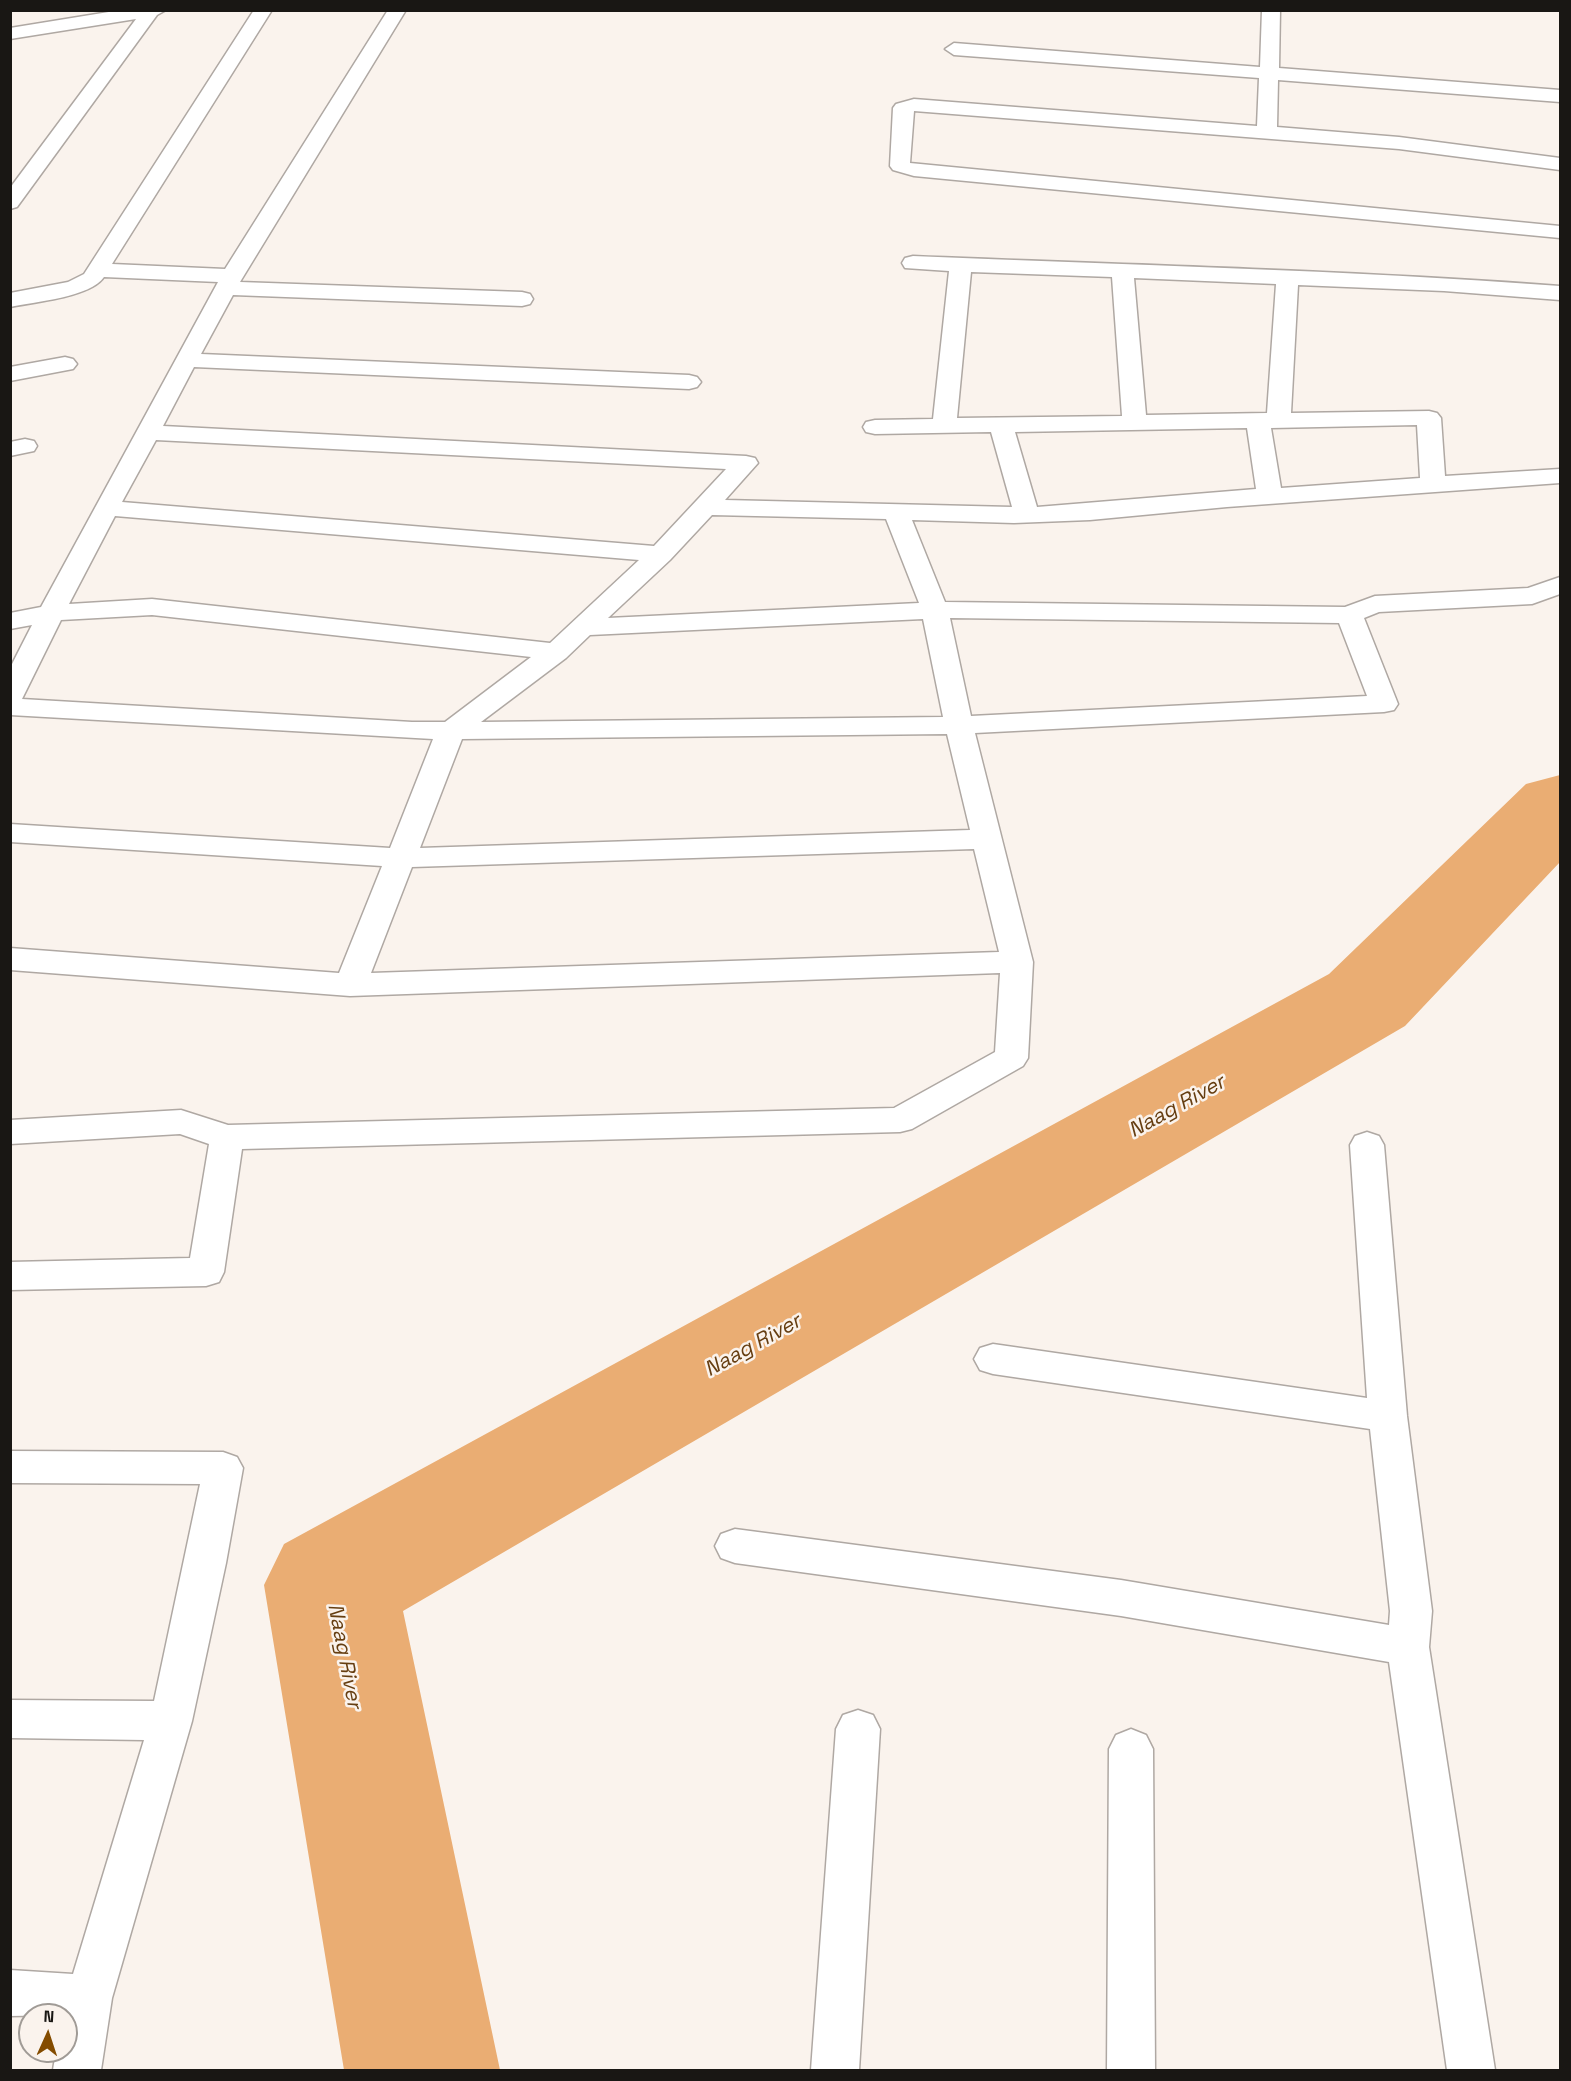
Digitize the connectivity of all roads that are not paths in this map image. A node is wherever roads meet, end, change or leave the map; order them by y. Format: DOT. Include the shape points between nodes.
graph roads {
  1 [pos="263,10"];
  2 [pos="397,10"];
  3 [pos="1271,10"];
  4 [pos="154,11"];
  5 [pos="10,34"];
  6 [pos="954,49"];
  7 [pos="1269,72"];
  8 [pos="1560,96"];
  9 [pos="1267,133"];
  10 [pos="1560,164"];
  11 [pos="10,203"];
  12 [pos="1560,232"];
  13 [pos="913,263"];
  14 [pos="961,265"];
  15 [pos="99,270"];
  16 [pos="1122,271"];
  17 [pos="1287,277"];
  18 [pos="229,282"];
  19 [pos="1560,292"];
  20 [pos="522,299"];
  21 [pos="10,300"];
  22 [pos="187,360"];
  23 [pos="65,364"];
  24 [pos="10,374"];
  25 [pos="689,382"];
  26 [pos="1268,421"];
  27 [pos="1135,423"];
  28 [pos="1001,425"];
  29 [pos="945,426"];
  30 [pos="875,427"];
  31 [pos="148,432"];
  32 [pos="1560,476"];
  33 [pos="1433,485"];
  34 [pos="1270,496"];
  35 [pos="705,507"];
  36 [pos="106,508"];
  37 [pos="895,510"];
  38 [pos="1026,514"];
  39 [pos="661,554"];
  40 [pos="1560,585"];
  41 [pos="935,610"];
  42 [pos="51,613"];
  43 [pos="1349,615"];
  44 [pos="10,621"];
  45 [pos="582,627"];
  46 [pos="555,652"];
  47 [pos="10,696"];
  48 [pos="10,707"];
  49 [pos="959,725"];
  50 [pos="451,731"];
  51 [pos="10,833"];
  52 [pos="987,839"];
  53 [pos="400,858"];
  54 [pos="10,959"];
  55 [pos="1017,962"];
  56 [pos="350,985"];
  57 [pos="10,1132"];
  58 [pos="227,1137"];
  59 [pos="1367,1145"];
  60 [pos="10,1276"];
  61 [pos="993,1359"];
  62 [pos="1388,1416"];
  63 [pos="10,1467"];
  64 [pos="735,1546"];
  65 [pos="1408,1647"];
  66 [pos="10,1719"];
  67 [pos="171,1721"];
  68 [pos="858,1729"];
  69 [pos="1131,1749"];
  70 [pos="10,1993"];
  71 [pos="89,1998"];
  72 [pos="77,2070"];
  73 [pos="835,2070"];
  74 [pos="1131,2070"];
  75 [pos="1471,2070"];
  1 -- 15 [label="street"];
  2 -- 18 [label="street"];
  3 -- 7 [label="street"];
  4 -- 5 [label="street"];
  4 -- 11 [label="street"];
  6 -- 7 [label="street"];
  7 -- 8 [label="street"];
  7 -- 9 [label="street"];
  9 -- 10 [label="street" via="1399,143"];
  9 -- 12 [label="street" via="914,105 903,108 900,166"];
  13 -- 14 [label="street"];
  14 -- 16 [label="street"];
  14 -- 29 [label="street"];
  15 -- 18 [label="street"];
  15 -- 21 [label="street" via="92,279 74,287"];
  16 -- 17 [label="street"];
  16 -- 27 [label="street"];
  17 -- 19 [label="street"];
  17 -- 26 [label="street"];
  18 -- 20 [label="street"];
  18 -- 22 [label="street"];
  22 -- 25 [label="street"];
  22 -- 31 [label="street"];
  23 -- 24 [label="street"];
  26 -- 27 [label="street"];
  26 -- 33 [label="street" via="1429,418"];
  26 -- 34 [label="street"];
  27 -- 28 [label="street"];
  28 -- 29 [label="street"];
  28 -- 38 [label="street"];
  29 -- 30 [label="street"];
  31 -- 35 [label="street" via="746,463"];
  31 -- 36 [label="street"];
  32 -- 33 [label="street"];
  33 -- 34 [label="street"];
  34 -- 38 [label="street"];
  35 -- 37 [label="street"];
  35 -- 39 [label="street"];
  36 -- 39 [label="street"];
  36 -- 42 [label="street"];
  37 -- 38 [label="street"];
  37 -- 41 [label="street"];
  39 -- 45 [label="street"];
  40 -- 43 [label="street" via="1532,596 1375,604"];
  41 -- 43 [label="street"];
  41 -- 45 [label="street"];
  41 -- 49 [label="street"];
  42 -- 44 [label="street"];
  42 -- 46 [label="street" via="152,607"];
  42 -- 47 [label="street"];
  43 -- 49 [label="street" via="1384,704"];
  45 -- 46 [label="street"];
  46 -- 50 [label="street"];
  48 -- 50 [label="street"];
  49 -- 50 [label="street"];
  49 -- 52 [label="street"];
  50 -- 53 [label="street"];
  51 -- 53 [label="street"];
  52 -- 53 [label="street"];
  52 -- 55 [label="street"];
  53 -- 56 [label="street"];
  54 -- 56 [label="street"];
  55 -- 56 [label="street"];
  55 -- 58 [label="street" via="1011,1058 900,1120"];
  57 -- 58 [label="street" via="181,1122"];
  58 -- 60 [label="street" via="206,1272"];
  59 -- 62 [label="street"];
  61 -- 62 [label="street"];
  62 -- 65 [label="street" via="1411,1611"];
  63 -- 67 [label="street" via="223,1468"];
  64 -- 65 [label="street" via="1121,1598"];
  65 -- 75 [label="street"];
  66 -- 67 [label="street"];
  67 -- 71 [label="street"];
  68 -- 73 [label="street"];
  69 -- 74 [label="street"];
  70 -- 71 [label="street"];
  71 -- 72 [label="street"];
}
